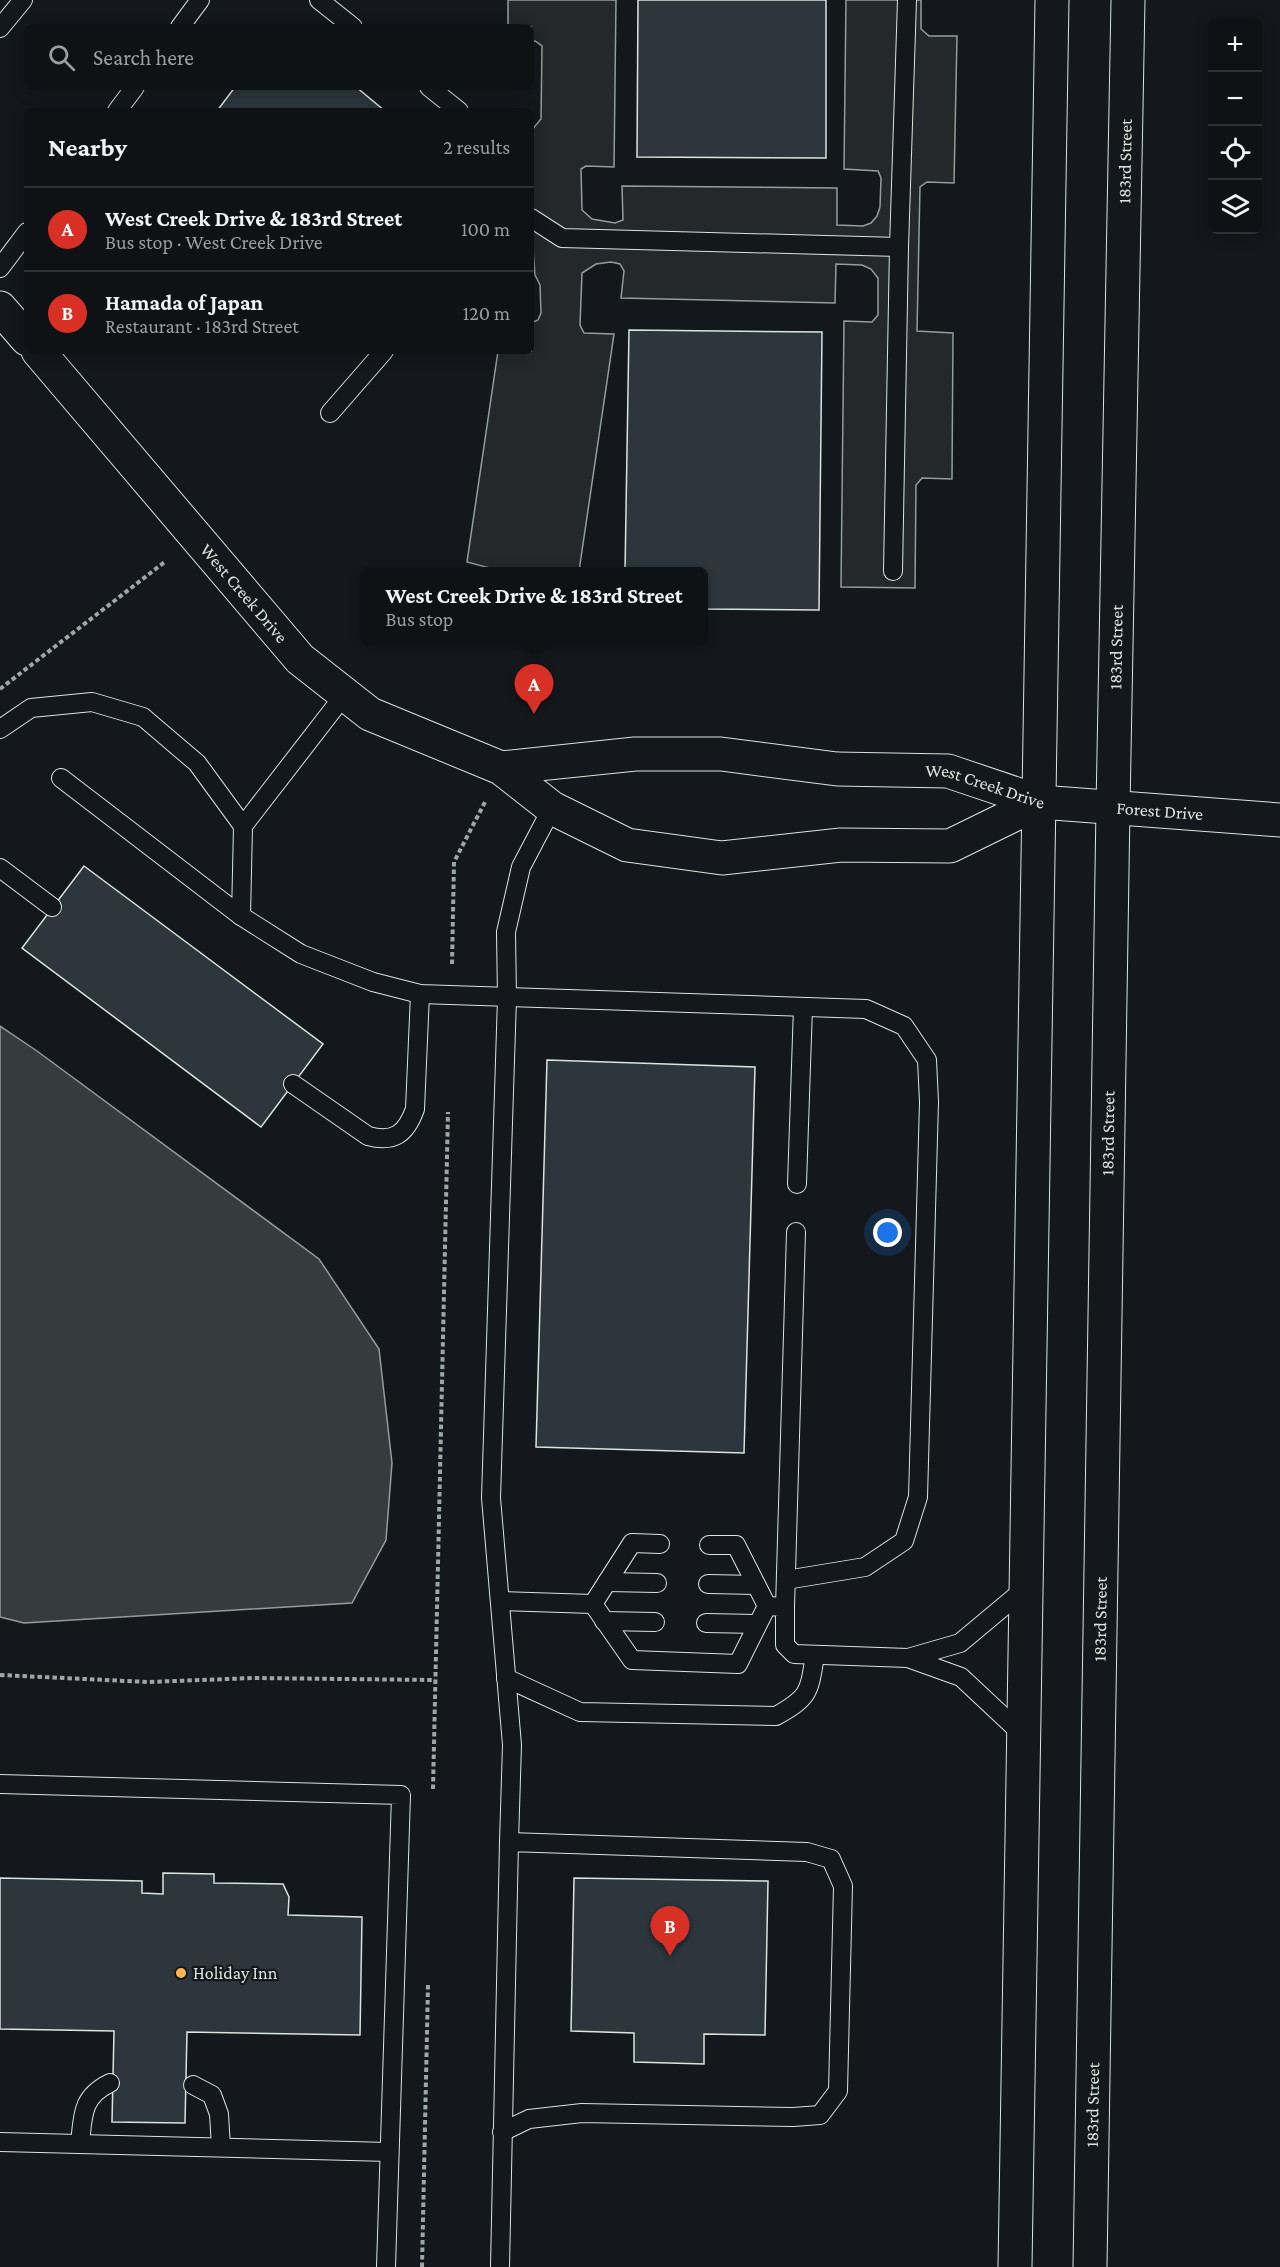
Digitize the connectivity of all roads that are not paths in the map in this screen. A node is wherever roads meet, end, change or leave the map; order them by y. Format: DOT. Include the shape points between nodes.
graph roads {
  1 [pos="23,0"];
  2 [pos="200,0"];
  3 [pos="320,0"];
  4 [pos="907,0"];
  5 [pos="1052,0"];
  6 [pos="1128,0"];
  7 [pos="182,24"];
  8 [pos="349,24"];
  9 [pos="0,28"];
  10 [pos="133,90"];
  11 [pos="433,90"];
  12 [pos="119,108"];
  13 [pos="455,108"];
  14 [pos="534,220"];
  15 [pos="24,236"];
  16 [pos="899,247"];
  17 [pos="0,268"];
  18 [pos="0,308"];
  19 [pos="24,336"];
  20 [pos="41,354"];
  21 [pos="381,354"];
  22 [pos="330,413"];
  23 [pos="893,571"];
  24 [pos="345,694"];
  25 [pos="0,729"];
  26 [pos="501,768"];
  27 [pos="62,778"];
  28 [pos="1040,802"];
  29 [pos="1113,807"];
  30 [pos="552,808"];
  31 [pos="1280,820"];
  32 [pos="243,826"];
  33 [pos="0,868"];
  34 [pos="52,907"];
  35 [pos="241,916"];
  36 [pos="420,994"];
  37 [pos="507,998"];
  38 [pos="803,1007"];
  39 [pos="293,1084"];
  40 [pos="797,1184"];
  41 [pos="796,1232"];
  42 [pos="660,1544"];
  43 [pos="709,1545"];
  44 [pos="786,1580"];
  45 [pos="607,1582"];
  46 [pos="657,1583"];
  47 [pos="708,1584"];
  48 [pos="756,1585"];
  49 [pos="1027,1587"];
  50 [pos="500,1601"];
  51 [pos="593,1604"];
  52 [pos="776,1607"];
  53 [pos="604,1621"];
  54 [pos="655,1622"];
  55 [pos="706,1623"];
  56 [pos="757,1624"];
  57 [pos="815,1655"];
  58 [pos="908,1658"];
  59 [pos="506,1678"];
  60 [pos="1025,1736"];
  61 [pos="0,1784"];
  62 [pos="509,1842"];
  63 [pos="110,2083"];
  64 [pos="193,2085"];
  65 [pos="502,2132"];
  66 [pos="0,2142"];
  67 [pos="80,2144"];
  68 [pos="221,2147"];
  69 [pos="389,2152"];
  70 [pos="386,2267"];
  71 [pos="500,2267"];
  72 [pos="1015,2267"];
  73 [pos="1090,2267"];
  1 -- 9 [label="lane"];
  2 -- 7 [label="lane"];
  3 -- 8 [label="lane"];
  4 -- 16 [label="lane"];
  5 -- 28 [label="street"];
  6 -- 29 [label="street, 183rd Street"];
  10 -- 12 [label="lane"];
  11 -- 13 [label="lane"];
  14 -- 16 [label="lane" via="562,238"];
  15 -- 17 [label="lane"];
  16 -- 23 [label="lane"];
  18 -- 19 [label="street"];
  20 -- 24 [label="street, West Creek Drive" via="300,659"];
  21 -- 22 [label="lane"];
  24 -- 26 [label="street, West Creek Drive" via="370,714"];
  24 -- 32 [label="lane"];
  25 -- 32 [label="lane" via="31,708 92,702 143,717 197,763"];
  26 -- 28 [label="street, West Creek Drive" via="635,754 721,753 837,769 948,771"];
  26 -- 30 [label="street, West Creek Drive"];
  27 -- 35 [label="lane"];
  28 -- 29 [label="street, Forest Drive"];
  28 -- 30 [label="street, West Creek Drive" via="950,846 841,845 722,858 627,845"];
  28 -- 49 [label="street"];
  29 -- 31 [label="street, Forest Drive"];
  29 -- 73 [label="street, 183rd Street"];
  30 -- 37 [label="lane" via="521,867 506,932"];
  32 -- 35 [label="lane"];
  33 -- 34 [label="lane"];
  35 -- 36 [label="lane" via="301,954 373,982"];
  36 -- 37 [label="lane"];
  36 -- 39 [label="lane" via="415,1109 410,1124 397,1136 383,1140 368,1136"];
  37 -- 38 [label="lane"];
  37 -- 50 [label="lane" via="491,1498"];
  38 -- 40 [label="lane"];
  38 -- 44 [label="lane" via="866,1009 904,1026 927,1060 918,1497 904,1541 865,1567"];
  41 -- 44 [label="lane"];
  42 -- 45 [label="lane" via="632,1543"];
  43 -- 48 [label="lane" via="736,1545"];
  44 -- 52 [label="lane"];
  45 -- 46 [label="lane"];
  45 -- 51 [label="lane"];
  47 -- 48 [label="lane"];
  48 -- 52 [label="lane"];
  49 -- 58 [label="lane" via="960,1643"];
  49 -- 60 [label="street"];
  50 -- 51 [label="lane"];
  50 -- 59 [label="lane"];
  51 -- 53 [label="lane"];
  52 -- 56 [label="lane"];
  52 -- 57 [label="lane" via="785,1645 794,1654"];
  53 -- 54 [label="lane"];
  53 -- 56 [label="lane" via="632,1660 738,1664"];
  55 -- 56 [label="lane"];
  57 -- 58 [label="lane"];
  57 -- 59 [label="lane" via="809,1689 799,1703 776,1716 580,1712"];
  58 -- 60 [label="lane" via="961,1677"];
  59 -- 62 [label="lane" via="512,1745"];
  60 -- 72 [label="street"];
  61 -- 69 [label="lane" via="400,1795"];
  62 -- 65 [label="lane"];
  62 -- 65 [label="lane" via="807,1852 831,1859 843,1886 838,2091 820,2115 582,2113 529,2119"];
  63 -- 67 [label="lane" via="97,2089 84,2107"];
  64 -- 68 [label="lane" via="212,2094 219,2114"];
  65 -- 71 [label="lane"];
  66 -- 67 [label="lane"];
  67 -- 68 [label="lane"];
  68 -- 69 [label="lane"];
  69 -- 70 [label="lane"];
}
